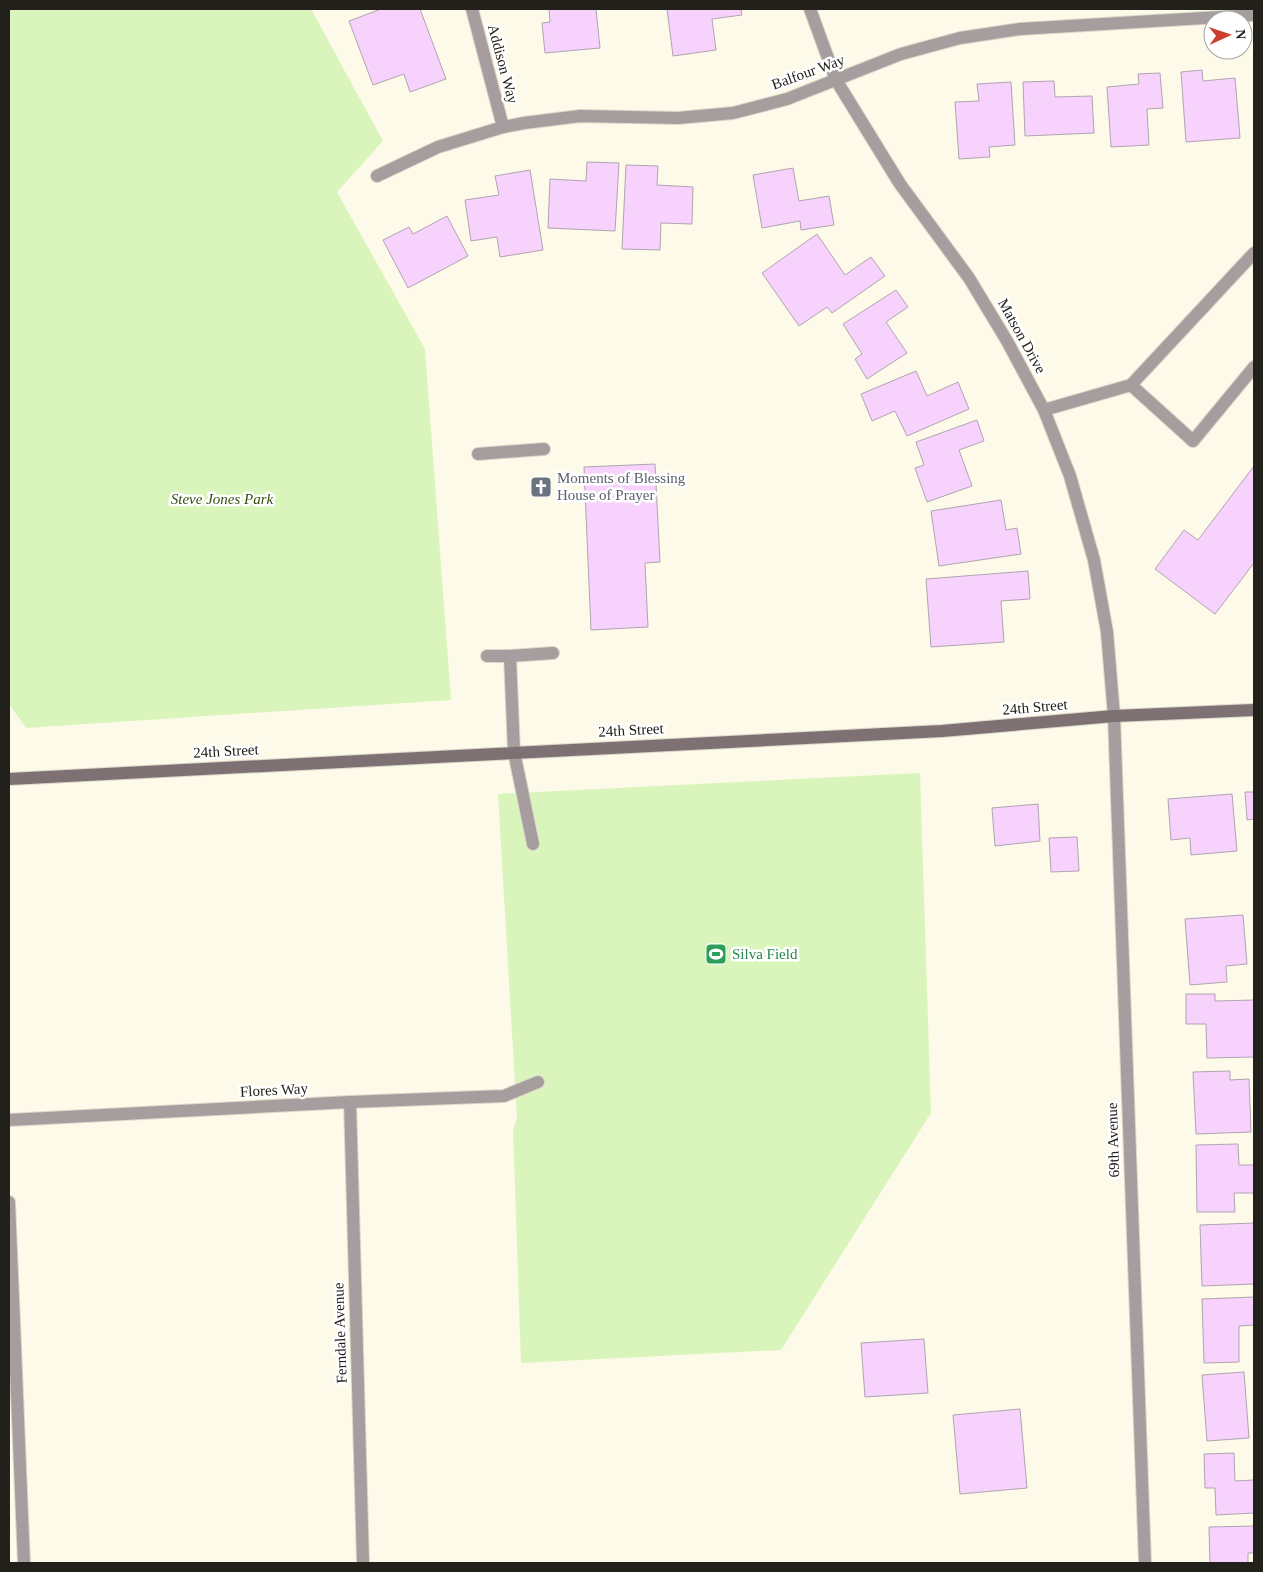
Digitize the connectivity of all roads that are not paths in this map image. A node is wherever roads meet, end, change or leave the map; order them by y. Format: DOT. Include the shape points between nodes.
graph roads {
  1 [pos="472,9"];
  2 [pos="810,9"];
  3 [pos="1254,15"];
  4 [pos="836,80"];
  5 [pos="503,127"];
  6 [pos="378,176"];
  7 [pos="1254,253"];
  8 [pos="1254,367"];
  9 [pos="1131,385"];
  10 [pos="1044,410"];
  11 [pos="544,449"];
  12 [pos="478,454"];
  13 [pos="553,653"];
  14 [pos="487,656"];
  15 [pos="510,656"];
  16 [pos="1254,710"];
  17 [pos="1114,716"];
  18 [pos="514,752"];
  19 [pos="9,779"];
  20 [pos="533,844"];
  21 [pos="538,1082"];
  22 [pos="350,1102"];
  23 [pos="9,1120"];
  24 [pos="9,1202"];
  25 [pos="24,1563"];
  26 [pos="363,1563"];
  27 [pos="1145,1563"];
  1 -- 5 [label="street, Addison Way"];
  2 -- 4 [label="street, Matson Drive"];
  3 -- 4 [label="street, Balfour Way" via="1002,31 960,38 901,54"];
  4 -- 5 [label="street, Balfour Way" via="787,99 734,113 678,118 580,116"];
  4 -- 10 [label="street, Matson Drive" via="900,184 969,278"];
  5 -- 6 [label="street, Balfour Way" via="438,147"];
  7 -- 9 [label="street"];
  8 -- 9 [label="street" via="1193,441"];
  9 -- 10 [label="street"];
  10 -- 17 [label="street, Matson Drive" via="1070,476 1094,560 1107,632"];
  11 -- 12 [label="street"];
  13 -- 15 [label="street"];
  14 -- 15 [label="street"];
  15 -- 18 [label="street"];
  16 -- 17 [label="street, 24th Street"];
  17 -- 18 [label="street, 24th Street" via="942,731"];
  17 -- 27 [label="street, 69th Avenue"];
  18 -- 19 [label="street, 24th Street"];
  18 -- 20 [label="street"];
  21 -- 22 [label="street, Flores Way" via="504,1096"];
  22 -- 23 [label="street, Flores Way"];
  22 -- 26 [label="street, Ferndale Avenue"];
  24 -- 25 [label="street"];
}
